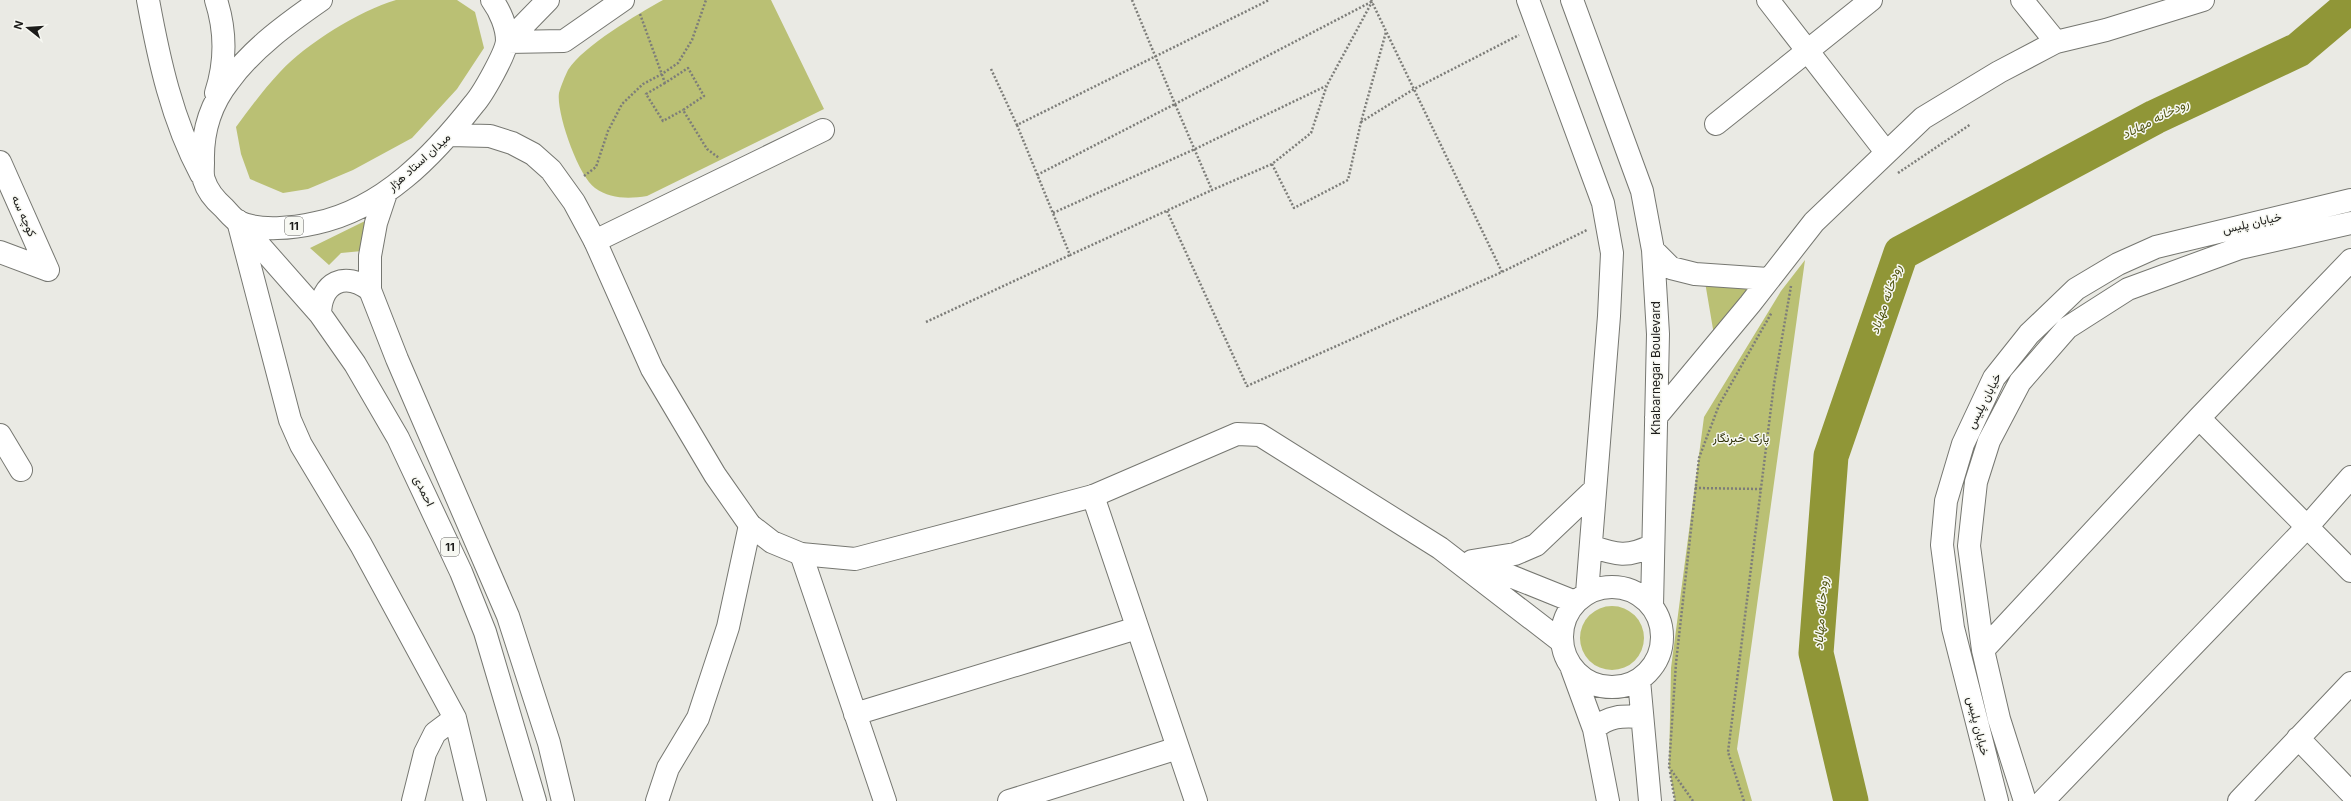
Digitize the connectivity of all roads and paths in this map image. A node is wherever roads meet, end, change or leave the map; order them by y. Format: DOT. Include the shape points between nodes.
graph roads {
  1 [pos="148,0"];
  2 [pos="216,0"];
  3 [pos="321,0"];
  4 [pos="492,0"];
  5 [pos="548,0"];
  6 [pos="623,0"];
  7 [pos="706,0"];
  8 [pos="1132,0"];
  9 [pos="1269,0"];
  10 [pos="1528,0"];
  11 [pos="1572,0"];
  12 [pos="1768,0"];
  13 [pos="1871,0"];
  14 [pos="2022,0"];
  15 [pos="2203,0"];
  16 [pos="1371,1"];
  17 [pos="640,14"];
  18 [pos="1537,25"];
  19 [pos="1387,32"];
  20 [pos="507,42"];
  21 [pos="2056,42"];
  22 [pos="1807,51"];
  23 [pos="1154,57"];
  24 [pos="991,69"];
  25 [pos="662,74"];
  26 [pos="665,83"];
  27 [pos="1327,85"];
  28 [pos="1414,89"];
  29 [pos="1175,104"];
  30 [pos="683,110"];
  31 [pos="210,113"];
  32 [pos="1361,122"];
  33 [pos="1716,124"];
  34 [pos="1971,124"];
  35 [pos="1017,125"];
  36 [pos="823,130"];
  37 [pos="450,135"];
  38 [pos="1195,149"];
  39 [pos="1886,152"];
  40 [pos="721,160"];
  41 [pos="0,162"];
  42 [pos="1272,164"];
  43 [pos="1037,175"];
  44 [pos="1895,175"];
  45 [pos="584,176"];
  46 [pos="204,180"];
  47 [pos="1212,190"];
  48 [pos="386,193"];
  49 [pos="2351,200"];
  50 [pos="1167,211"];
  51 [pos="1053,213"];
  52 [pos="1606,220"];
  53 [pos="238,221"];
  54 [pos="2351,224"];
  55 [pos="595,241"];
  56 [pos="1653,250"];
  57 [pos="0,252"];
  58 [pos="1070,255"];
  59 [pos="2351,260"];
  60 [pos="1502,272"];
  61 [pos="1777,284"];
  62 [pos="370,290"];
  63 [pos="1774,309"];
  64 [pos="320,314"];
  65 [pos="926,322"];
  66 [pos="1656,417"];
  67 [pos="2199,418"];
  68 [pos="0,435"];
  69 [pos="21,470"];
  70 [pos="2351,477"];
  71 [pos="1695,488"];
  72 [pos="1595,489"];
  73 [pos="1761,489"];
  74 [pos="1093,496"];
  75 [pos="750,524"];
  76 [pos="2307,527"];
  77 [pos="1942,545"];
  78 [pos="1591,546"];
  79 [pos="1653,546"];
  80 [pos="1969,546"];
  81 [pos="1440,548"];
  82 [pos="801,554"];
  83 [pos="1472,561"];
  84 [pos="2351,571"];
  85 [pos="1581,598"];
  86 [pos="1652,606"];
  87 [pos="1138,628"];
  88 [pos="1562,642"];
  89 [pos="1983,650"];
  90 [pos="1572,669"];
  91 [pos="1639,680"];
  92 [pos="2351,683"];
  93 [pos="855,714"];
  94 [pos="1642,717"];
  95 [pos="455,718"];
  96 [pos="1594,729"];
  97 [pos="2298,738"];
  98 [pos="1178,748"];
  99 [pos="1669,767"];
  100 [pos="2351,793"];
  101 [pos="413,801"];
  102 [pos="475,801"];
  103 [pos="535,801"];
  104 [pos="563,801"];
  105 [pos="657,801"];
  106 [pos="885,801"];
  107 [pos="1009,801"];
  108 [pos="1196,801"];
  109 [pos="1608,801"];
  110 [pos="1650,801"];
  111 [pos="1675,801"];
  112 [pos="1693,801"];
  113 [pos="1744,801"];
  114 [pos="1997,801"];
  115 [pos="2025,801"];
  116 [pos="2043,801"];
  117 [pos="2239,801"];
  1 -- 46 [label="main road" via="174,110 189,153"];
  2 -- 31 [label="main road, 11" via="223,33 224,55 221,78"];
  3 -- 31 [label="main road, 11" via="271,38 247,61 228,81"];
  4 -- 20 [label="main road" via="500,11"];
  5 -- 20 [label="main road"];
  6 -- 20 [label="main road" via="564,41"];
  7 -- 25 [label="path" via="688,46 678,62"];
  8 -- 23 [label="path"];
  9 -- 23 [label="path"];
  10 -- 18 [label="main road"];
  11 -- 56 [label="main road, Khabarnegar Boulevard" via="1642,191"];
  12 -- 22 [label="main road"];
  13 -- 22 [label="main road"];
  14 -- 21 [label="main road"];
  15 -- 21 [label="main road" via="2106,30"];
  16 -- 19 [label="path"];
  16 -- 27 [label="path"];
  16 -- 29 [label="path"];
  17 -- 25 [label="path"];
  18 -- 28 [label="path"];
  18 -- 52 [label="main road" via="1603,203"];
  19 -- 28 [label="path"];
  19 -- 32 [label="path"];
  20 -- 37 [label="main road, میدان استاد هژار / 11" via="486,90"];
  21 -- 39 [label="main road" via="1998,72 1923,118"];
  22 -- 33 [label="main road"];
  22 -- 39 [label="main road"];
  23 -- 29 [label="path"];
  23 -- 35 [label="path"];
  24 -- 35 [label="path"];
  25 -- 26 [label="path"];
  25 -- 45 [label="path" via="643,84 622,104 608,131 596,166"];
  26 -- 30 [label="path" via="646,94 663,121"];
  26 -- 30 [label="path" via="688,68 704,96"];
  27 -- 38 [label="path"];
  27 -- 42 [label="path" via="1311,133"];
  28 -- 32 [label="path"];
  28 -- 60 [label="path"];
  29 -- 38 [label="path"];
  29 -- 43 [label="path"];
  30 -- 40 [label="path" via="707,149"];
  31 -- 46 [label="main road, 11" via="202,141"];
  32 -- 42 [label="path" via="1348,180 1294,208"];
  34 -- 44 [label="path"];
  35 -- 43 [label="path"];
  36 -- 55 [label="main road"];
  37 -- 48 [label="main road, میدان استاد هژار / 11"];
  37 -- 55 [label="main road" via="490,136 512,143 533,154 551,170 574,202"];
  38 -- 47 [label="path"];
  38 -- 51 [label="path"];
  39 -- 61 [label="main road" via="1814,222"];
  41 -- 57 [label="main road, کوچه سه" via="48,270"];
  42 -- 47 [label="path"];
  43 -- 51 [label="path"];
  46 -- 53 [label="main road, 11" via="216,200"];
  47 -- 50 [label="path"];
  48 -- 53 [label="main road, میدان استاد هژار / 11" via="317,223 274,229"];
  48 -- 62 [label="main road, 11" via="376,223 370,256"];
  49 -- 77 [label="main road, خیابان پلیس" via="2156,247 2118,264 2076,289 2029,334 1994,378 1963,444 1946,501"];
  50 -- 58 [label="path"];
  50 -- 60 [label="path" via="1247,386"];
  51 -- 58 [label="path"];
  52 -- 60 [label="path"];
  52 -- 72 [label="main road" via="1612,253"];
  53 -- 64 [label="main road, احمدی / 11"];
  53 -- 95 [label="main road" via="290,420 300,445 361,545"];
  54 -- 80 [label="main road, خیابان پلیس" via="2240,248 2136,286 2067,328 2020,382 1989,441 1976,482"];
  55 -- 75 [label="main road" via="652,369 715,476"];
  56 -- 61 [label="main road" via="1671,268 1696,274"];
  56 -- 66 [label="main road, Khabarnegar Boulevard" via="1658,334"];
  58 -- 65 [label="path"];
  59 -- 67 [label="main road"];
  61 -- 66 [label="main road" via="1712,352"];
  61 -- 73 [label="path" via="1791,282 1774,384"];
  62 -- 64 [label="main road" via="361,283 348,279 337,282 326,291 320,303"];
  62 -- 104 [label="main road, 11" via="394,353 508,616 549,743"];
  63 -- 71 [label="path" via="1719,404 1699,458"];
  64 -- 103 [label="main road, احمدی / 11" via="355,364 398,438 461,572 486,632"];
  66 -- 79 [label="main road, Khabarnegar Boulevard"];
  67 -- 76 [label="main road"];
  67 -- 89 [label="main road"];
  68 -- 69 [label="main road"];
  70 -- 76 [label="main road"];
  71 -- 73 [label="path"];
  71 -- 99 [label="path" via="1676,663"];
  72 -- 78 [label="main road"];
  72 -- 83 [label="main road" via="1536,545 1515,554"];
  73 -- 113 [label="path" via="1728,752"];
  74 -- 81 [label="main road" via="1237,434 1260,435"];
  74 -- 82 [label="main road" via="855,559"];
  74 -- 87 [label="main road"];
  75 -- 82 [label="main road" via="772,542"];
  75 -- 105 [label="main road" via="728,627 698,718 668,768"];
  76 -- 84 [label="main road"];
  76 -- 116 [label="main road"];
  77 -- 80 [label="main road"];
  77 -- 114 [label="main road, خیابان پلیس" via="1953,628"];
  78 -- 79 [label="main road" via="1623,555 1637,554"];
  78 -- 85 [label="main road"];
  79 -- 86 [label="main road, Khabarnegar Boulevard"];
  80 -- 89 [label="main road, خیابان پلیس"];
  81 -- 83 [label="main road"];
  81 -- 88 [label="main road"];
  82 -- 93 [label="main road"];
  83 -- 85 [label="main road"];
  85 -- 86 [label="main road" via="1600,588 1614,586 1629,589"];
  85 -- 88 [label="main road" via="1567,614 1562,628"];
  86 -- 91 [label="main road" via="1661,625 1662,646 1649,672"];
  87 -- 93 [label="main road"];
  87 -- 98 [label="main road"];
  88 -- 90 [label="main road" via="1565,656"];
  89 -- 115 [label="main road, خیابان پلیس" via="1999,719"];
  90 -- 91 [label="main road" via="1596,685 1610,688"];
  90 -- 96 [label="main road"];
  91 -- 94 [label="main road"];
  92 -- 97 [label="main road"];
  93 -- 106 [label="main road"];
  94 -- 96 [label="main road" via="1614,716 1603,720"];
  94 -- 110 [label="main road"];
  95 -- 101 [label="main road" via="435,733 425,753"];
  95 -- 102 [label="main road"];
  96 -- 109 [label="main road"];
  97 -- 100 [label="main road"];
  97 -- 117 [label="main road"];
  98 -- 107 [label="main road"];
  98 -- 108 [label="main road"];
  99 -- 111 [label="path"];
  99 -- 112 [label="path"];
}
